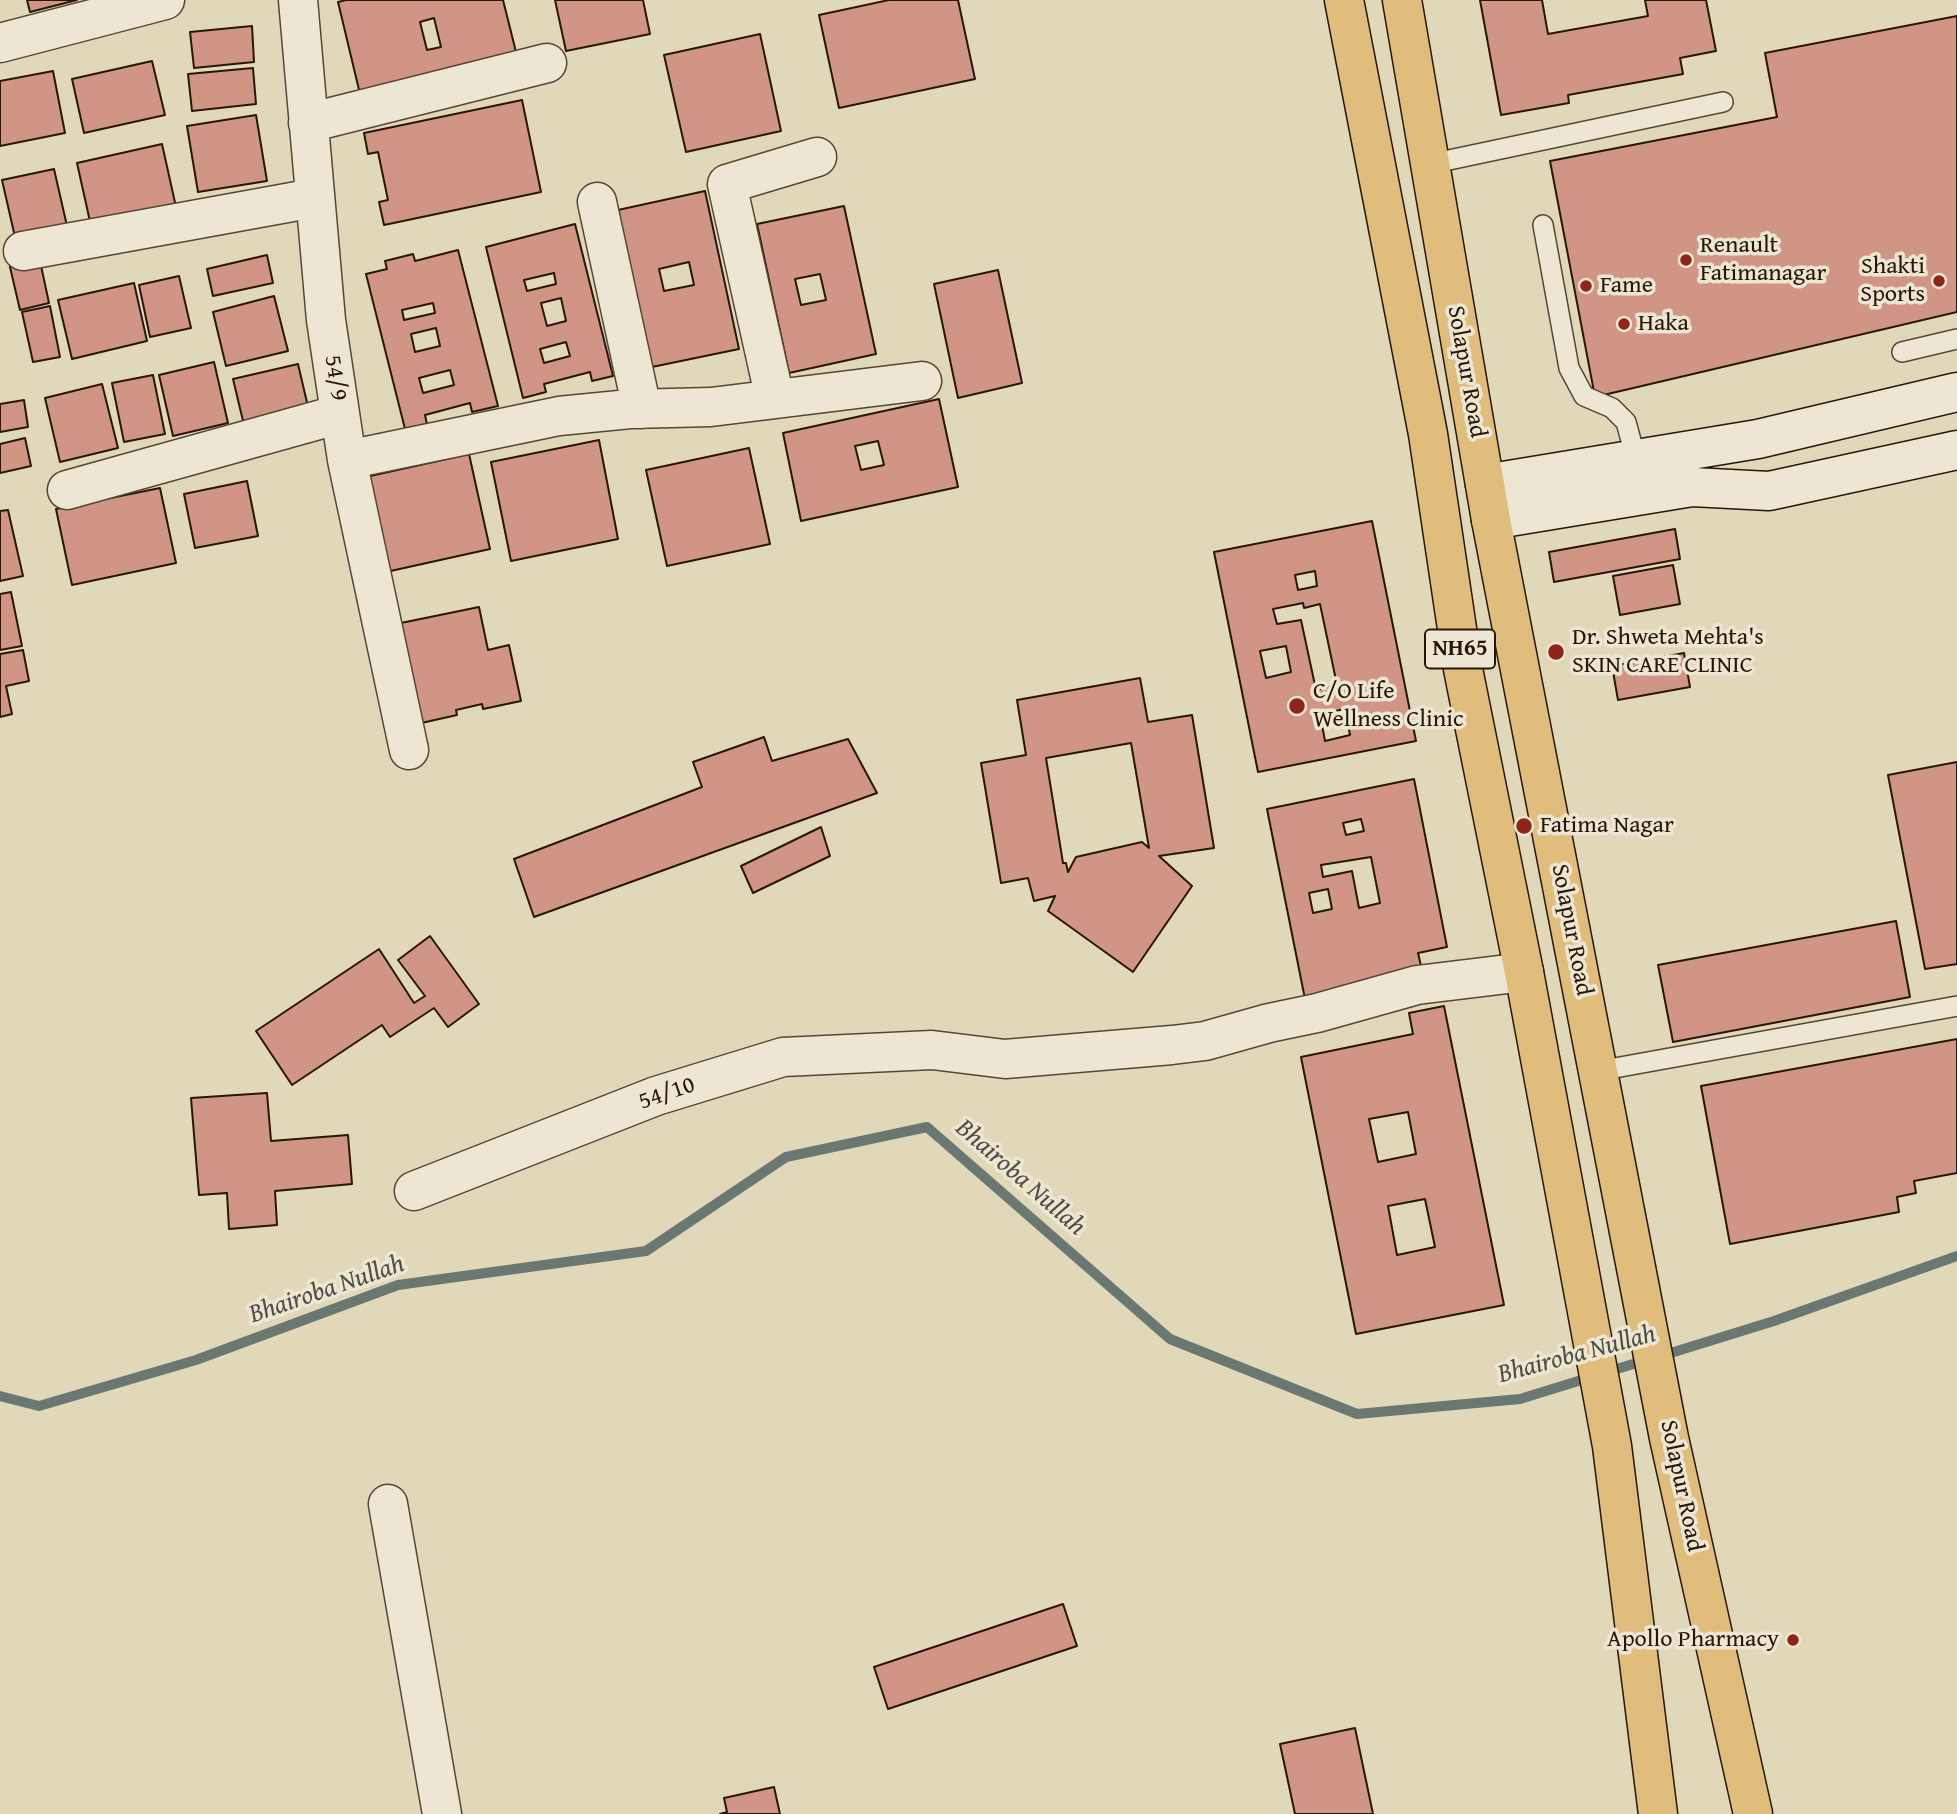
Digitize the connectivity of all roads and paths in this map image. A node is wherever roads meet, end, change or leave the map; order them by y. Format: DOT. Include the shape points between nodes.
graph roads {
  1 [pos="165,0"];
  2 [pos="298,0"];
  3 [pos="1344,0"];
  4 [pos="1402,0"];
  5 [pos="0,43"];
  6 [pos="547,63"];
  7 [pos="1723,102"];
  8 [pos="308,123"];
  9 [pos="817,157"];
  10 [pos="1430,164"];
  11 [pos="314,198"];
  12 [pos="597,202"];
  13 [pos="1543,225"];
  14 [pos="23,251"];
  15 [pos="1957,339"];
  16 [pos="1902,352"];
  17 [pos="922,380"];
  18 [pos="1957,392"];
  19 [pos="775,399"];
  20 [pos="642,409"];
  21 [pos="340,414"];
  22 [pos="1957,450"];
  23 [pos="1636,459"];
  24 [pos="347,460"];
  25 [pos="67,490"];
  26 [pos="1488,502"];
  27 [pos="409,751"];
  28 [pos="1524,972"];
  29 [pos="1957,1006"];
  30 [pos="1598,1071"];
  31 [pos="414,1192"];
  32 [pos="388,1504"];
  33 [pos="442,1814"];
  34 [pos="1658,1814"];
  35 [pos="1753,1814"];
  1 -- 5 [label="street"];
  2 -- 8 [label="street, 54/9"];
  3 -- 28 [label="highway, Solapur Road / NH65" via="1428,434 1463,669"];
  4 -- 10 [label="highway, Solapur Road / NH65"];
  6 -- 8 [label="street"];
  7 -- 10 [label="lane"];
  8 -- 11 [label="street, 54/9"];
  9 -- 19 [label="street" via="727,184"];
  10 -- 26 [label="highway, Solapur Road / NH65"];
  11 -- 14 [label="street"];
  11 -- 21 [label="street, 54/9"];
  12 -- 20 [label="street"];
  13 -- 23 [label="lane" via="1569,368 1584,396 1612,408 1626,422"];
  15 -- 16 [label="lane"];
  17 -- 19 [label="street"];
  18 -- 23 [label="street" via="1758,439"];
  19 -- 20 [label="street"];
  20 -- 24 [label="street" via="559,416"];
  21 -- 24 [label="street, 54/9"];
  21 -- 25 [label="street"];
  22 -- 26 [label="street" via="1769,491 1692,487"];
  23 -- 26 [label="street"];
  24 -- 27 [label="street, 54/9"];
  26 -- 30 [label="highway, Solapur Road / NH65"];
  28 -- 31 [label="street, 54/10" via="1417,985 1205,1041 1005,1059 932,1050 783,1057 656,1096"];
  28 -- 34 [label="highway, Solapur Road / NH65" via="1612,1446"];
  29 -- 30 [label="lane"];
  30 -- 35 [label="highway, Solapur Road / NH65" via="1670,1438"];
  32 -- 33 [label="street"];
}
